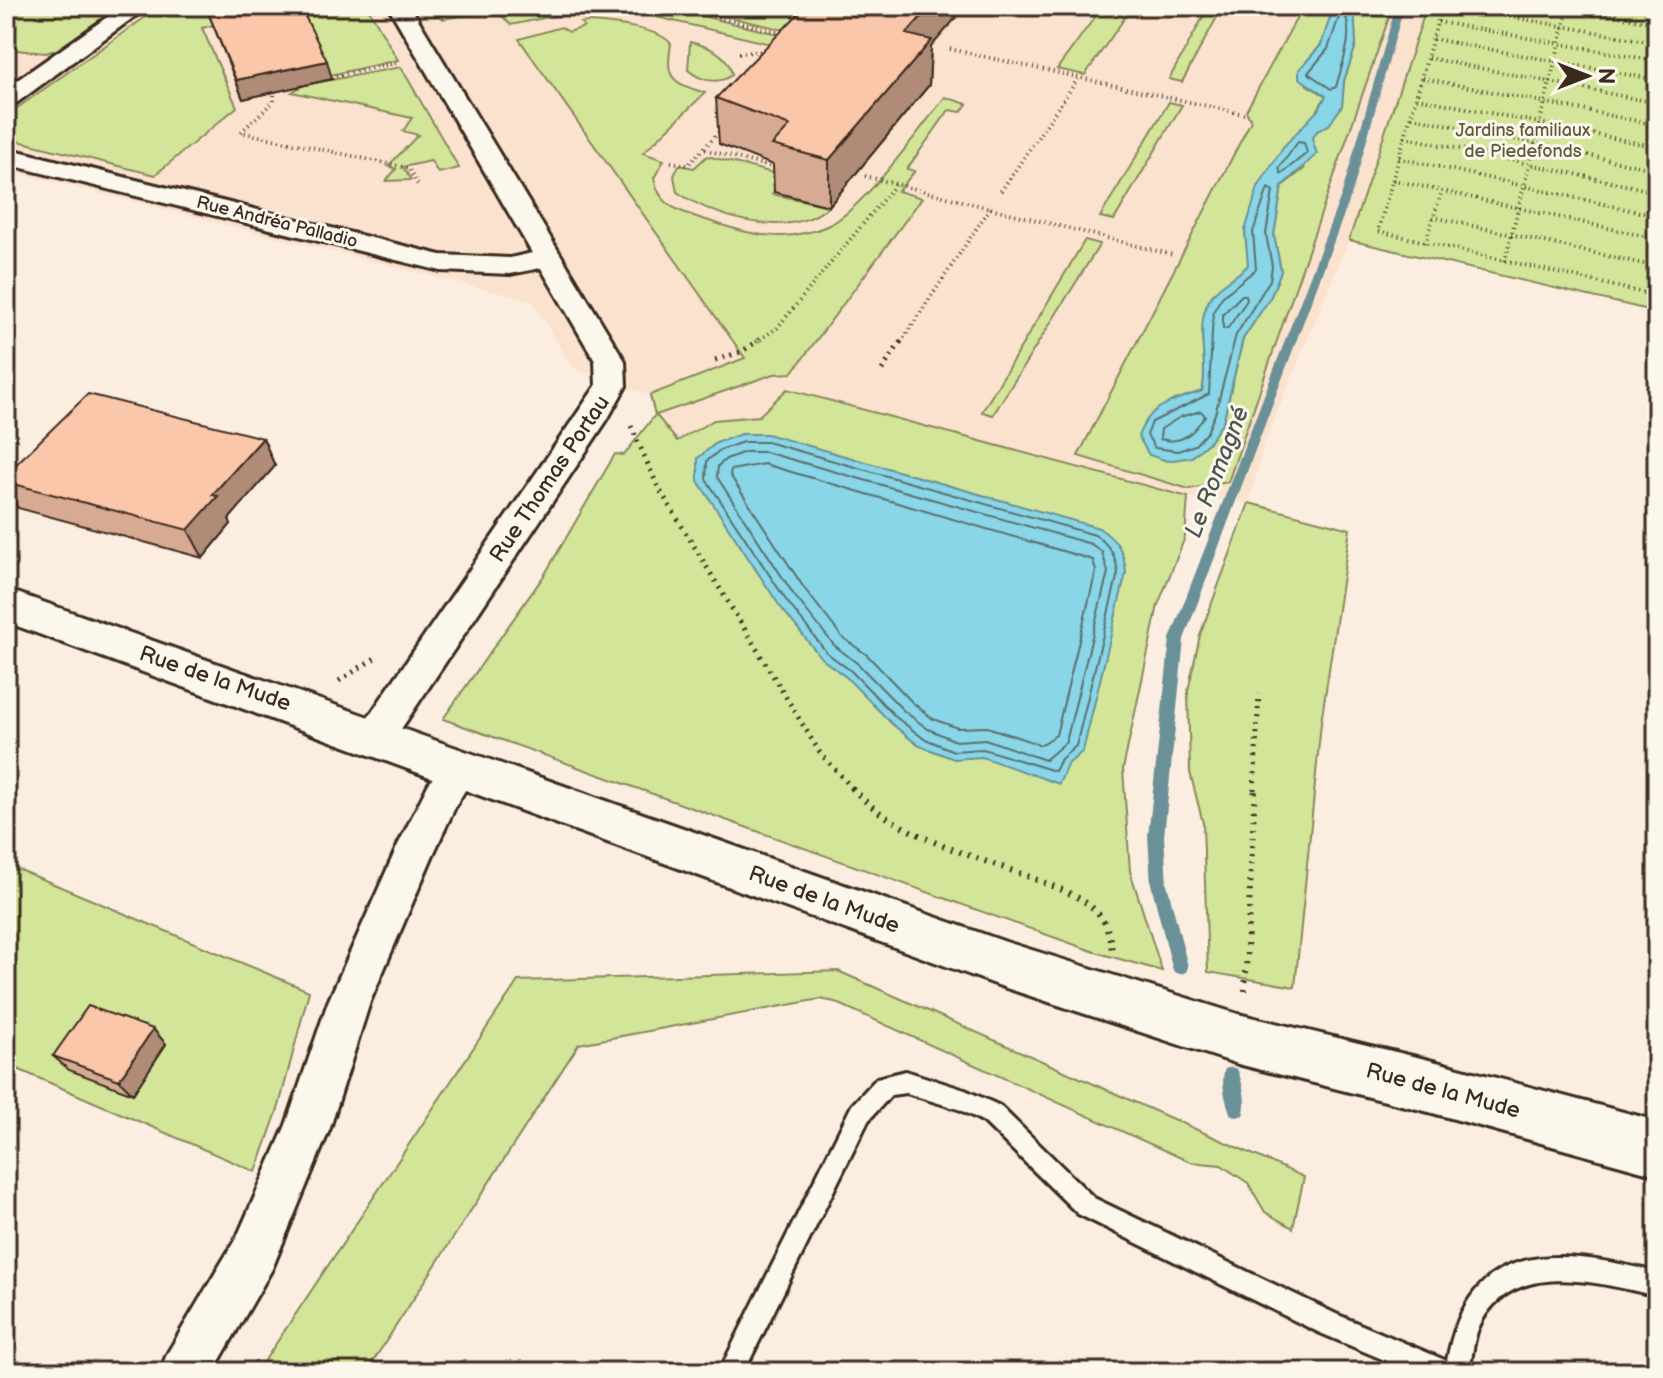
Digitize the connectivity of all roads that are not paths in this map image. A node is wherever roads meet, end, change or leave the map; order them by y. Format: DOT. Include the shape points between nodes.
graph roads {
  1 [pos="138,6"];
  2 [pos="399,6"];
  3 [pos="6,99"];
  4 [pos="6,156"];
  5 [pos="550,258"];
  6 [pos="6,605"];
  7 [pos="376,736"];
  8 [pos="459,769"];
  9 [pos="1657,1148"];
  10 [pos="1657,1284"];
  11 [pos="185,1372"];
  12 [pos="731,1372"];
  13 [pos="1443,1372"];
  14 [pos="1457,1372"];
  1 -- 3 [label="street"];
  2 -- 5 [label="street, Rue Thomas Portau"];
  4 -- 5 [label="street, Rue Andréa Palladio" via="441,263 510,266"];
  5 -- 7 [label="street, Rue Thomas Portau" via="610,361 611,386"];
  6 -- 7 [label="street, Rue de la Mude"];
  7 -- 8 [label="street, Rue de la Mude"];
  8 -- 9 [label="street, Rue de la Mude" via="991,960 1238,1039"];
  8 -- 11 [label="street" via="441,796 349,1002 308,1128 255,1252"];
  10 -- 14 [label="lane" via="1588,1267 1544,1267 1509,1278 1484,1297 1468,1323"];
  12 -- 13 [label="lane" via="860,1113 885,1086 906,1082 992,1114 1086,1206 1327,1323"];
}
